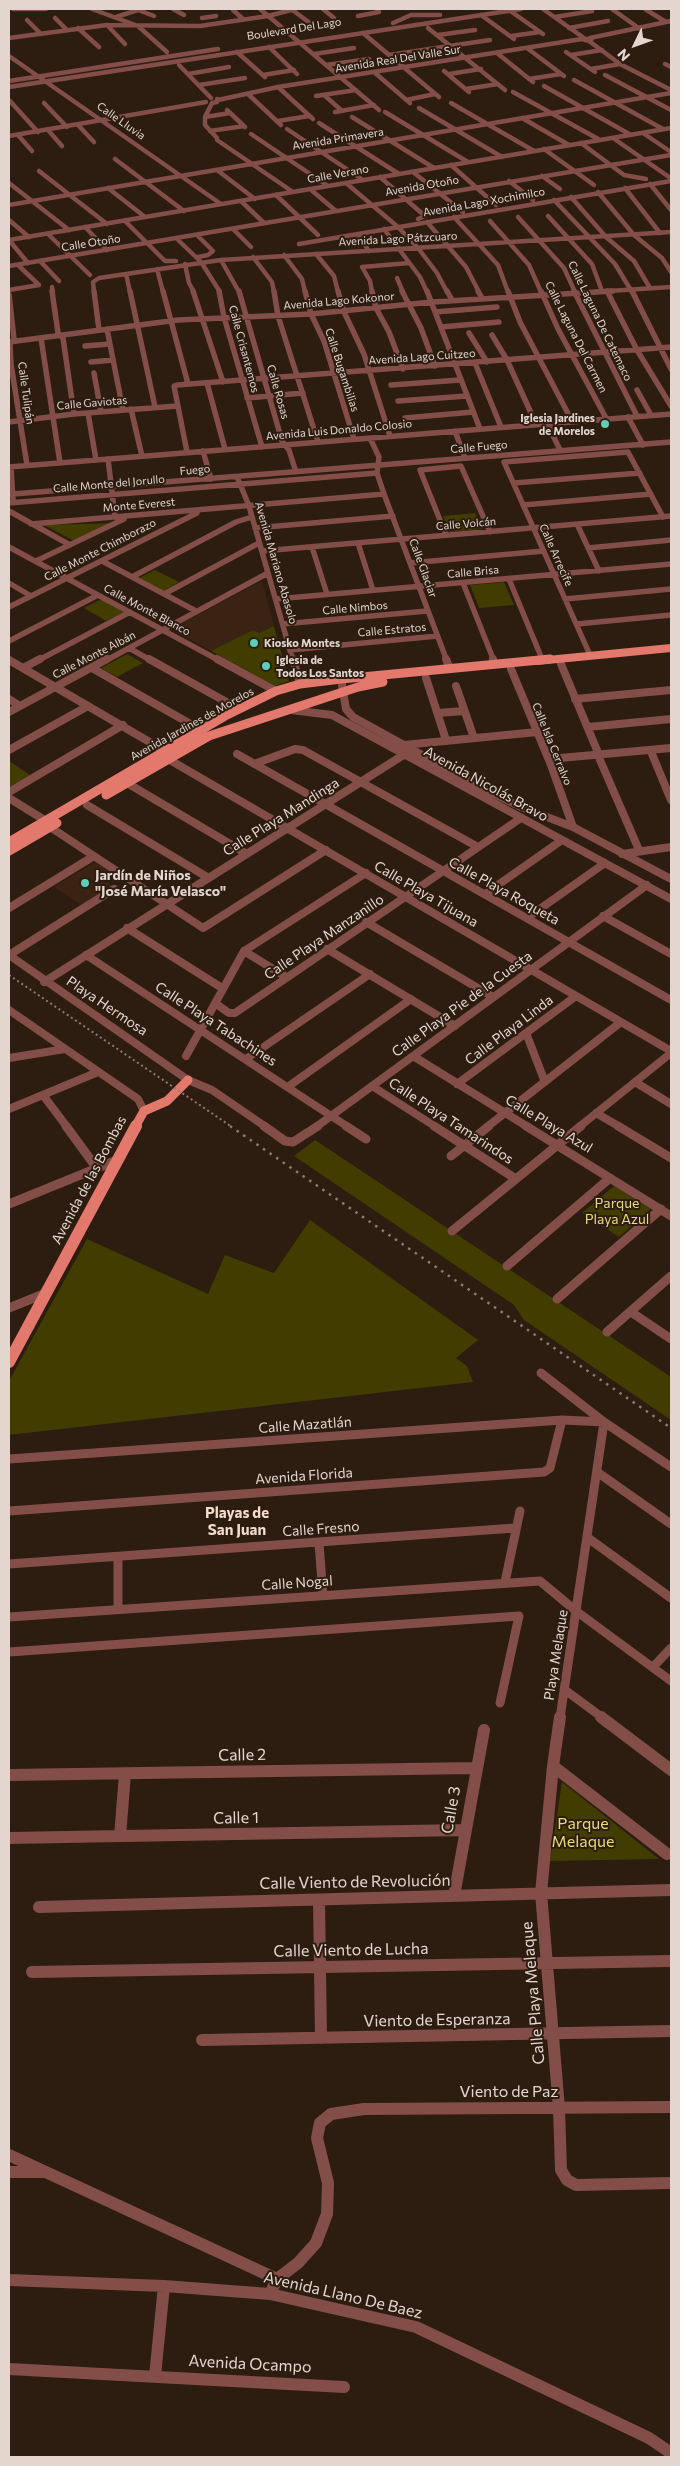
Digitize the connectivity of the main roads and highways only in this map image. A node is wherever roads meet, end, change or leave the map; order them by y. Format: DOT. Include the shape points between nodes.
graph roads {
  1 [pos="671,648"];
  2 [pos="671,654"];
  3 [pos="225,716"];
  4 [pos="240,725"];
  5 [pos="167,755"];
  6 [pos="48,824"];
  7 [pos="26,836"];
  8 [pos="9,842"];
  9 [pos="9,851"];
  10 [pos="188,1080"];
  11 [pos="9,1362"];
  1 -- 3 [label="main road, Avenida Jardines de Morelos" via="300,684 276,691"];
  2 -- 4 [label="main road, Avenida Jardines de Morelos" via="380,682"];
  3 -- 4 [label="main road"];
  3 -- 5 [label="main road, Avenida Jardines de Morelos"];
  4 -- 5 [label="main road, Avenida Jardines de Morelos"];
  5 -- 6 [label="main road, Avenida Jardines de Morelos"];
  5 -- 6 [label="main road, Avenida Jardines de Morelos" via="127,783"];
  6 -- 7 [label="main road, Avenida Jardines de Morelos"];
  7 -- 8 [label="main road, Avenida Jardines de Morelos"];
  7 -- 9 [label="main road, Avenida Jardines de Morelos"];
  10 -- 11 [label="main road, Avenida de las Bombas" via="167,1102 144,1111"];
}
